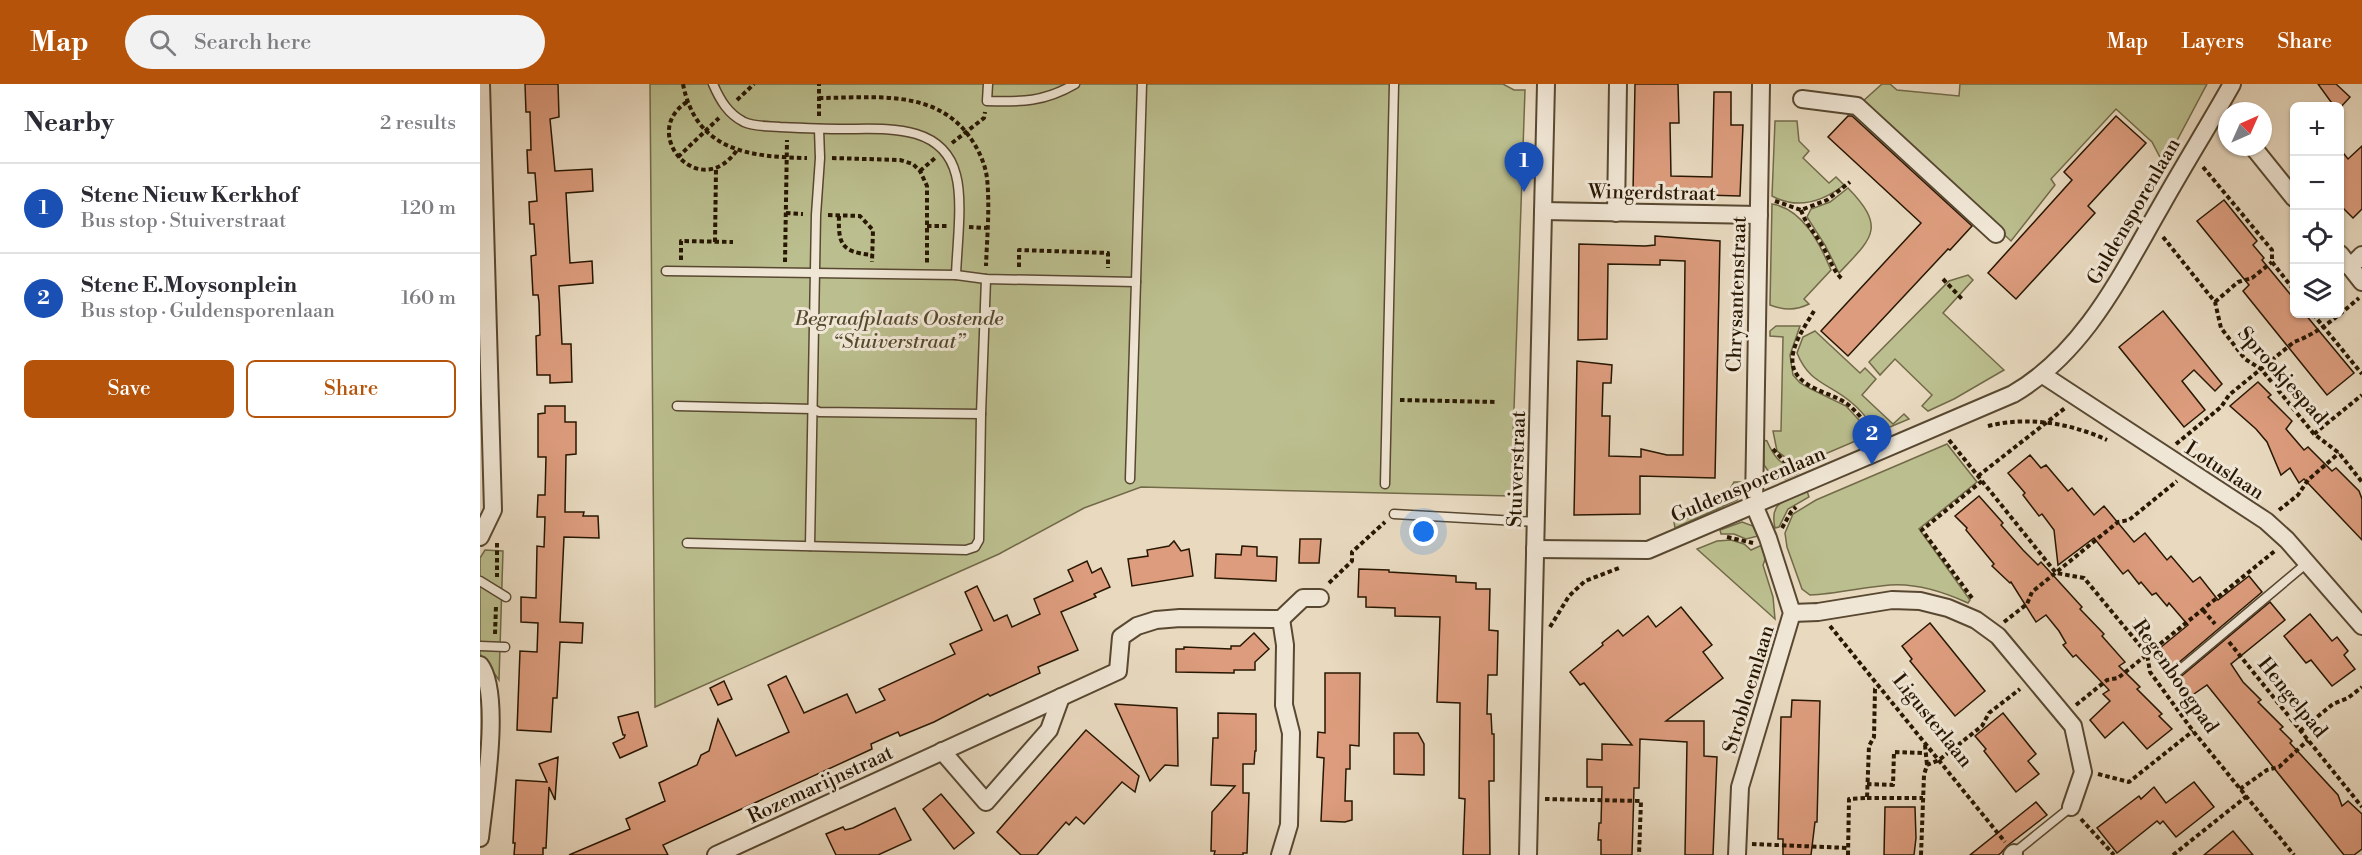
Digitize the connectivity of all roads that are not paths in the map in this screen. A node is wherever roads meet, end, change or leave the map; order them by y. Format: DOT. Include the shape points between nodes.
graph roads {
  1 [pos="481,84"];
  2 [pos="713,84"];
  3 [pos="988,84"];
  4 [pos="1075,84"];
  5 [pos="1142,84"];
  6 [pos="1394,84"];
  7 [pos="1546,84"];
  8 [pos="1618,84"];
  9 [pos="1761,84"];
  10 [pos="2232,84"];
  11 [pos="1802,99"];
  12 [pos="2226,102"];
  13 [pos="2218,117"];
  14 [pos="819,129"];
  15 [pos="2260,156"];
  16 [pos="2290,192"];
  17 [pos="1760,207"];
  18 [pos="1543,211"];
  19 [pos="1616,213"];
  20 [pos="1996,234"];
  21 [pos="2362,255"];
  22 [pos="2345,261"];
  23 [pos="666,272"];
  24 [pos="815,274"];
  25 [pos="956,275"];
  26 [pos="986,279"];
  27 [pos="1136,282"];
  28 [pos="2362,282"];
  29 [pos="2043,375"];
  30 [pos="677,406"];
  31 [pos="813,409"];
  32 [pos="981,414"];
  33 [pos="1130,479"];
  34 [pos="1385,484"];
  35 [pos="1754,505"];
  36 [pos="1394,514"];
  37 [pos="1536,522"];
  38 [pos="480,537"];
  39 [pos="687,543"];
  40 [pos="810,546"];
  41 [pos="1534,549"];
  42 [pos="2307,563"];
  43 [pos="480,581"];
  44 [pos="506,597"];
  45 [pos="1316,598"];
  46 [pos="1792,613"];
  47 [pos="1281,620"];
  48 [pos="2362,626"];
  49 [pos="480,646"];
  50 [pos="505,647"];
  51 [pos="480,665"];
  52 [pos="2176,673"];
  53 [pos="1061,697"];
  54 [pos="942,751"];
  55 [pos="2071,807"];
  56 [pos="480,838"];
  57 [pos="1737,849"];
  58 [pos="2013,854"];
  59 [pos="716,855"];
  60 [pos="1280,855"];
  61 [pos="1528,855"];
  1 -- 38 [label="street" via="493,510"];
  2 -- 14 [label="lane" via="727,109 745,122"];
  3 -- 4 [label="lane" via="987,101 1040,100"];
  5 -- 27 [label="lane"];
  6 -- 34 [label="lane"];
  7 -- 18 [label="street, Stuiverstraat"];
  8 -- 19 [label="street"];
  9 -- 17 [label="street, Chrysantenstraat"];
  10 -- 12 [label="street, Guldensporenlaan"];
  11 -- 20 [label="street" via="1857,106"];
  13 -- 29 [label="street, Guldensporenlaan" via="2191,153 2109,295 2060,360"];
  14 -- 24 [label="lane"];
  14 -- 25 [label="lane" via="902,129 933,141 943,151 956,173 958,188"];
  15 -- 16 [label="street"];
  17 -- 19 [label="street, Wingerdstraat"];
  17 -- 35 [label="street, Chrysantenstraat"];
  18 -- 19 [label="street, Wingerdstraat"];
  18 -- 37 [label="street, Stuiverstraat"];
  21 -- 22 [label="street"];
  22 -- 28 [label="street"];
  23 -- 24 [label="lane"];
  24 -- 25 [label="lane"];
  24 -- 31 [label="lane"];
  25 -- 26 [label="lane"];
  26 -- 27 [label="lane"];
  26 -- 32 [label="lane"];
  27 -- 33 [label="lane"];
  29 -- 35 [label="street, Guldensporenlaan" via="2013,394"];
  29 -- 42 [label="street, Lotuslaan" via="2266,521"];
  30 -- 31 [label="lane"];
  31 -- 32 [label="lane"];
  31 -- 40 [label="lane"];
  32 -- 40 [label="lane" via="979,540 975,547 966,550"];
  35 -- 41 [label="street, Guldensporenlaan" via="1647,550"];
  35 -- 46 [label="street, Strobloemlaan"];
  36 -- 37 [label="lane"];
  37 -- 41 [label="street, Stuiverstraat"];
  39 -- 40 [label="lane"];
  41 -- 61 [label="street, Stuiverstraat"];
  42 -- 48 [label="street, Lotuslaan"];
  42 -- 52 [label="lane"];
  43 -- 44 [label="lane"];
  45 -- 47 [label="street" via="1304,598"];
  46 -- 55 [label="street" via="1920,601 1948,608 1998,636 2073,726 2083,772"];
  46 -- 57 [label="street, Strobloemlaan" via="1740,787"];
  47 -- 53 [label="street, Rozemarijnstraat" via="1180,618 1137,626 1121,637 1118,671"];
  47 -- 60 [label="street" via="1285,645 1284,705 1291,733 1289,825"];
  49 -- 50 [label="lane"];
  51 -- 56 [label="street" via="491,698"];
  53 -- 54 [label="street, Rozemarijnstraat"];
  53 -- 54 [label="street" via="1049,730 986,802"];
  54 -- 59 [label="street, Rozemarijnstraat"];
  55 -- 58 [label="lane"];
}
